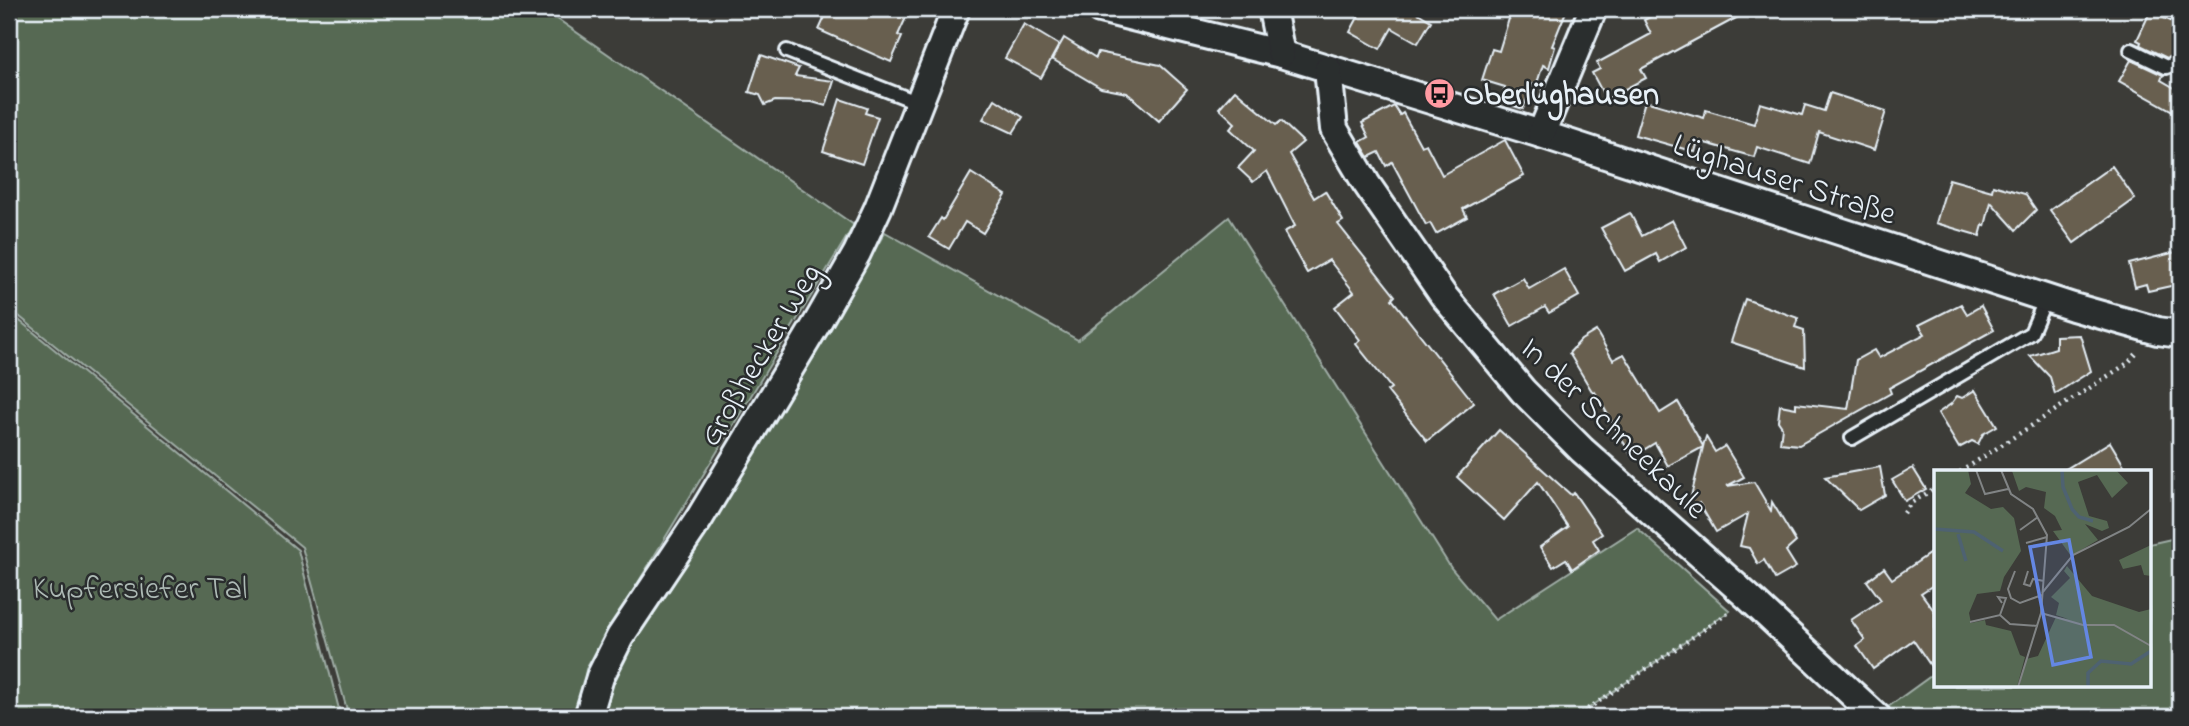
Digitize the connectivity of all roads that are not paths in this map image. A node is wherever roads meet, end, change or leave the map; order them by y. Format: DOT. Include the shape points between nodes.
graph roads {
  1 [pos="956,9"];
  2 [pos="1100,9"];
  3 [pos="1272,9"];
  4 [pos="1593,9"];
  5 [pos="2131,50"];
  6 [pos="787,51"];
  7 [pos="1281,54"];
  8 [pos="2180,62"];
  9 [pos="1328,69"];
  10 [pos="919,103"];
  11 [pos="1541,134"];
  12 [pos="2046,298"];
  13 [pos="2169,333"];
  14 [pos="1852,438"];
  15 [pos="588,717"];
  16 [pos="1877,717"];
  1 -- 10 [label="street, Großhecker Weg"];
  2 -- 7 [label="street, Lüghauser Straße"];
  3 -- 7 [label="street"];
  4 -- 11 [label="street"];
  5 -- 8 [label="lane" via="2166,67"];
  6 -- 10 [label="lane"];
  7 -- 9 [label="street, Lüghauser Straße"];
  9 -- 11 [label="street, Lüghauser Straße"];
  9 -- 16 [label="street, In der Schneekaule" via="1334,129 1366,183 1443,295 1523,391"];
  10 -- 15 [label="street, Großhecker Weg" via="857,253 699,519 620,637 600,677"];
  11 -- 12 [label="street, Lüghauser Straße"];
  12 -- 13 [label="street, Lüghauser Straße"];
  12 -- 14 [label="lane" via="2031,333"];
}
